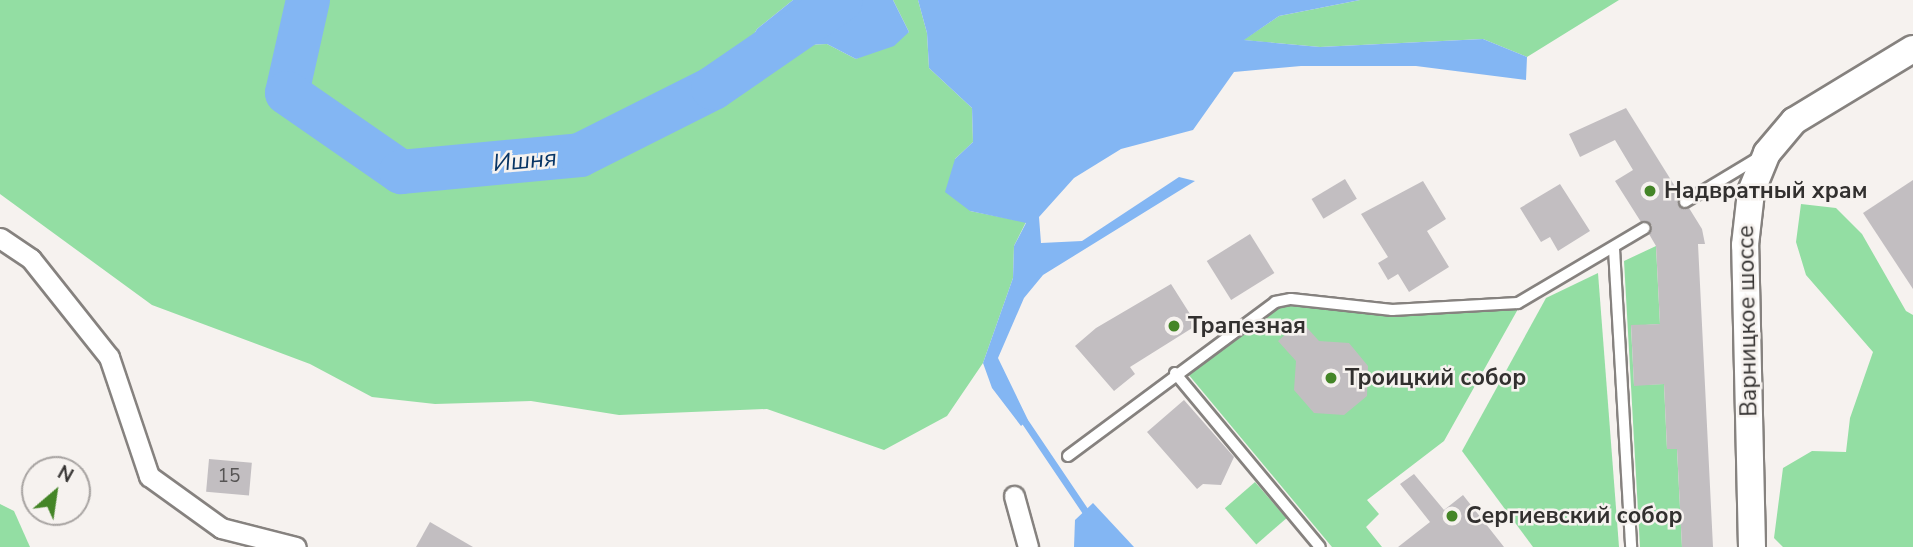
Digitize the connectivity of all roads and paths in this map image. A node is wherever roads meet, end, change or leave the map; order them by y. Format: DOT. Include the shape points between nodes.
graph roads {
  1 [pos="1913,49"];
  2 [pos="1767,152"];
  3 [pos="1685,202"];
  4 [pos="1645,228"];
  5 [pos="0,238"];
  6 [pos="1614,249"];
  7 [pos="1175,373"];
  8 [pos="1068,456"];
  9 [pos="1014,496"];
  10 [pos="296,547"];
  11 [pos="1028,547"];
  12 [pos="1320,547"];
  13 [pos="1631,547"];
  14 [pos="1752,547"];
  1 -- 2 [label="street, Варницкое шоссе" via="1794,121"];
  2 -- 3 [label="lane"];
  2 -- 14 [label="street, Варницкое шоссе" via="1751,192 1745,245"];
  4 -- 6 [label="lane"];
  5 -- 10 [label="street" via="31,259 109,357 149,476 221,528"];
  6 -- 7 [label="lane" via="1518,303 1392,310 1291,299 1275,302"];
  6 -- 13 [label="lane"];
  7 -- 8 [label="lane"];
  7 -- 12 [label="lane"];
  9 -- 11 [label="street"];
}
